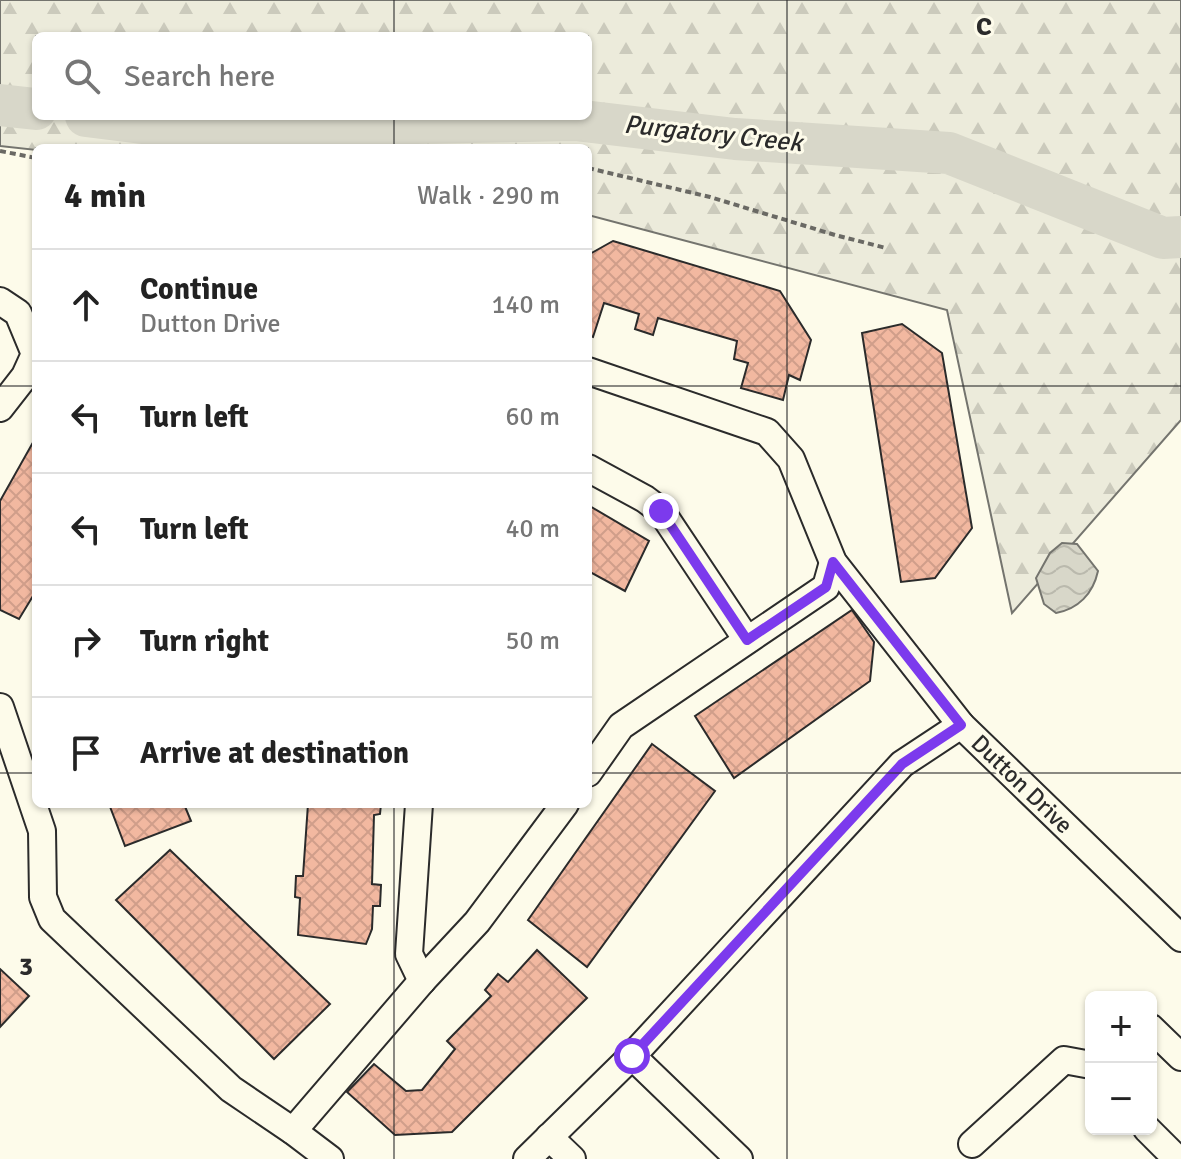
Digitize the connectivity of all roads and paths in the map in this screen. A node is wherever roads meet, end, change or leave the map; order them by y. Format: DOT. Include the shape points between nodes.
graph roads {
  1 [pos="0,151"];
  2 [pos="32,157"];
  3 [pos="592,169"];
  4 [pos="886,248"];
  5 [pos="0,301"];
  6 [pos="32,345"];
  7 [pos="32,362"];
  8 [pos="592,372"];
  9 [pos="0,408"];
  10 [pos="592,470"];
  11 [pos="833,562"];
  12 [pos="747,640"];
  13 [pos="0,707"];
  14 [pos="961,725"];
  15 [pos="621,726"];
  16 [pos="592,733"];
  17 [pos="592,767"];
  18 [pos="32,801"];
  19 [pos="34,808"];
  20 [pos="419,808"];
  21 [pos="562,808"];
  22 [pos="1181,938"];
  23 [pos="422,981"];
  24 [pos="1157,1034"];
  25 [pos="632,1056"];
  26 [pos="1181,1057"];
  27 [pos="1085,1064"];
  28 [pos="293,1131"];
  29 [pos="1153,1135"];
  30 [pos="549,1137"];
  31 [pos="972,1144"];
  32 [pos="330,1159"];
  33 [pos="527,1159"];
  34 [pos="572,1159"];
  35 [pos="739,1159"];
  36 [pos="1177,1159"];
  1 -- 2 [label="path"];
  3 -- 4 [label="path"];
  5 -- 6 [label="street" via="18,313"];
  7 -- 9 [label="street"];
  8 -- 11 [label="street" via="767,432 791,459"];
  10 -- 12 [label="street" via="661,511"];
  11 -- 12 [label="street" via="826,587"];
  11 -- 14 [label="street"];
  12 -- 15 [label="street"];
  13 -- 18 [label="street"];
  14 -- 22 [label="street, Dutton Drive"];
  14 -- 25 [label="street, Dutton Drive" via="902,764"];
  15 -- 16 [label="street"];
  15 -- 17 [label="street"];
  19 -- 28 [label="street" via="42,831 43,897 52,919 231,1089"];
  20 -- 23 [label="street" via="409,954"];
  21 -- 23 [label="street" via="477,922"];
  23 -- 28 [label="street"];
  24 -- 26 [label="street"];
  25 -- 30 [label="street, Dutton Drive"];
  25 -- 35 [label="street"];
  27 -- 31 [label="street" via="1064,1060"];
  28 -- 32 [label="street"];
  29 -- 36 [label="street"];
  30 -- 33 [label="street, Dutton Drive"];
  30 -- 34 [label="street"];
}
